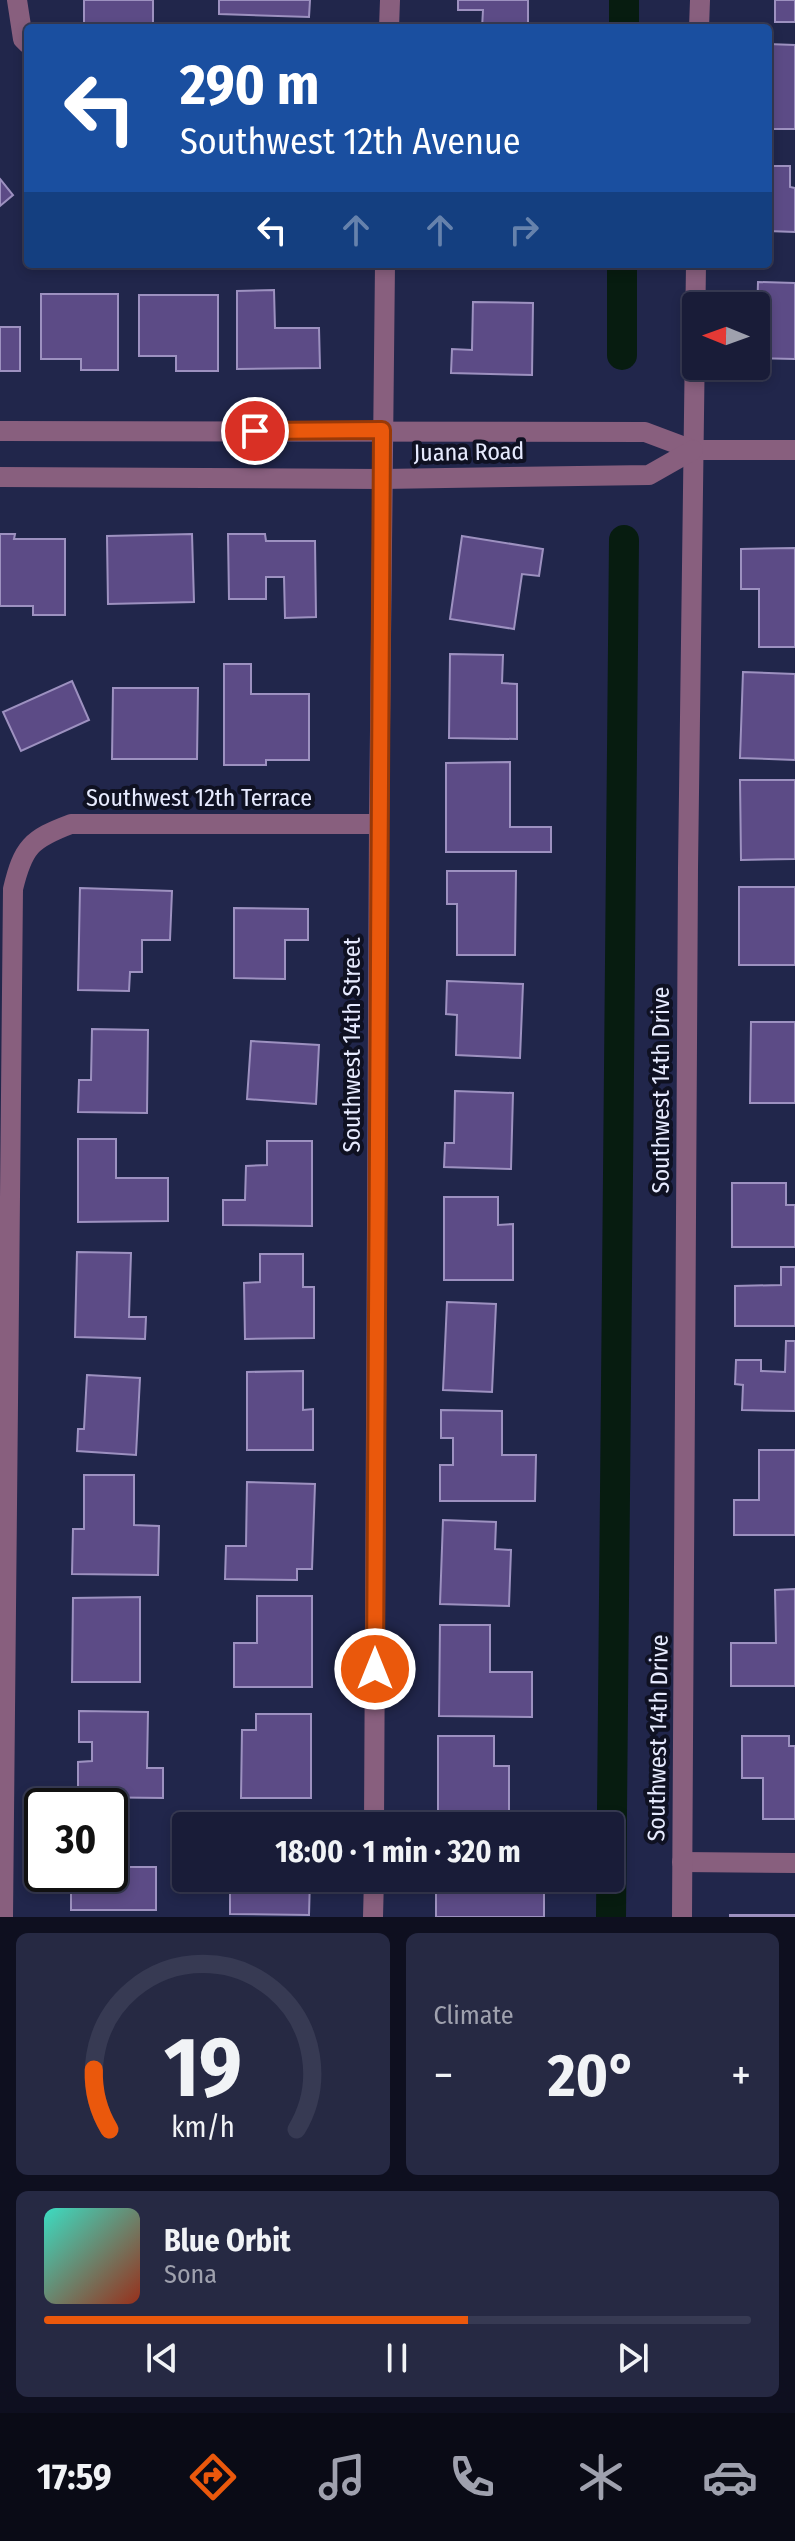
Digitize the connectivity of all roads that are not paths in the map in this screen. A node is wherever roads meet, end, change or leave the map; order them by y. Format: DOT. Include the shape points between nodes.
graph roads {
  1 [pos="17,0"];
  2 [pos="390,0"];
  3 [pos="700,0"];
  4 [pos="389,24"];
  5 [pos="699,24"];
  6 [pos="24,40"];
  7 [pos="385,268"];
  8 [pos="696,268"];
  9 [pos="382,430"];
  10 [pos="0,431"];
  11 [pos="693,450"];
  12 [pos="795,450"];
  13 [pos="0,477"];
  14 [pos="382,479"];
  15 [pos="379,824"];
  16 [pos="374,1812"];
  17 [pos="682,1862"];
  18 [pos="795,1863"];
  19 [pos="374,1892"];
  20 [pos="3,1917"];
  21 [pos="373,1917"];
  22 [pos="682,1917"];
  1 -- 6 [label="street"];
  2 -- 4 [label="street"];
  3 -- 5 [label="street"];
  7 -- 9 [label="street, Southwest 14th Street"];
  8 -- 11 [label="street, Southwest 14th Drive"];
  9 -- 10 [label="street, Juana Road"];
  9 -- 11 [label="street, Juana Road" via="645,432"];
  9 -- 14 [label="street, Southwest 14th Street"];
  11 -- 12 [label="street, Juana Road"];
  11 -- 14 [label="street, Juana Road" via="649,475"];
  11 -- 17 [label="street, Southwest 14th Drive"];
  13 -- 14 [label="street, Juana Road"];
  14 -- 15 [label="street, Southwest 14th Street"];
  15 -- 16 [label="street, Southwest 14th Street"];
  15 -- 20 [label="street, Southwest 12th Terrace" via="71,824 41,835 20,858 13,889"];
  17 -- 18 [label="street"];
  17 -- 22 [label="street, Southwest 14th Drive"];
  19 -- 21 [label="street"];
}
